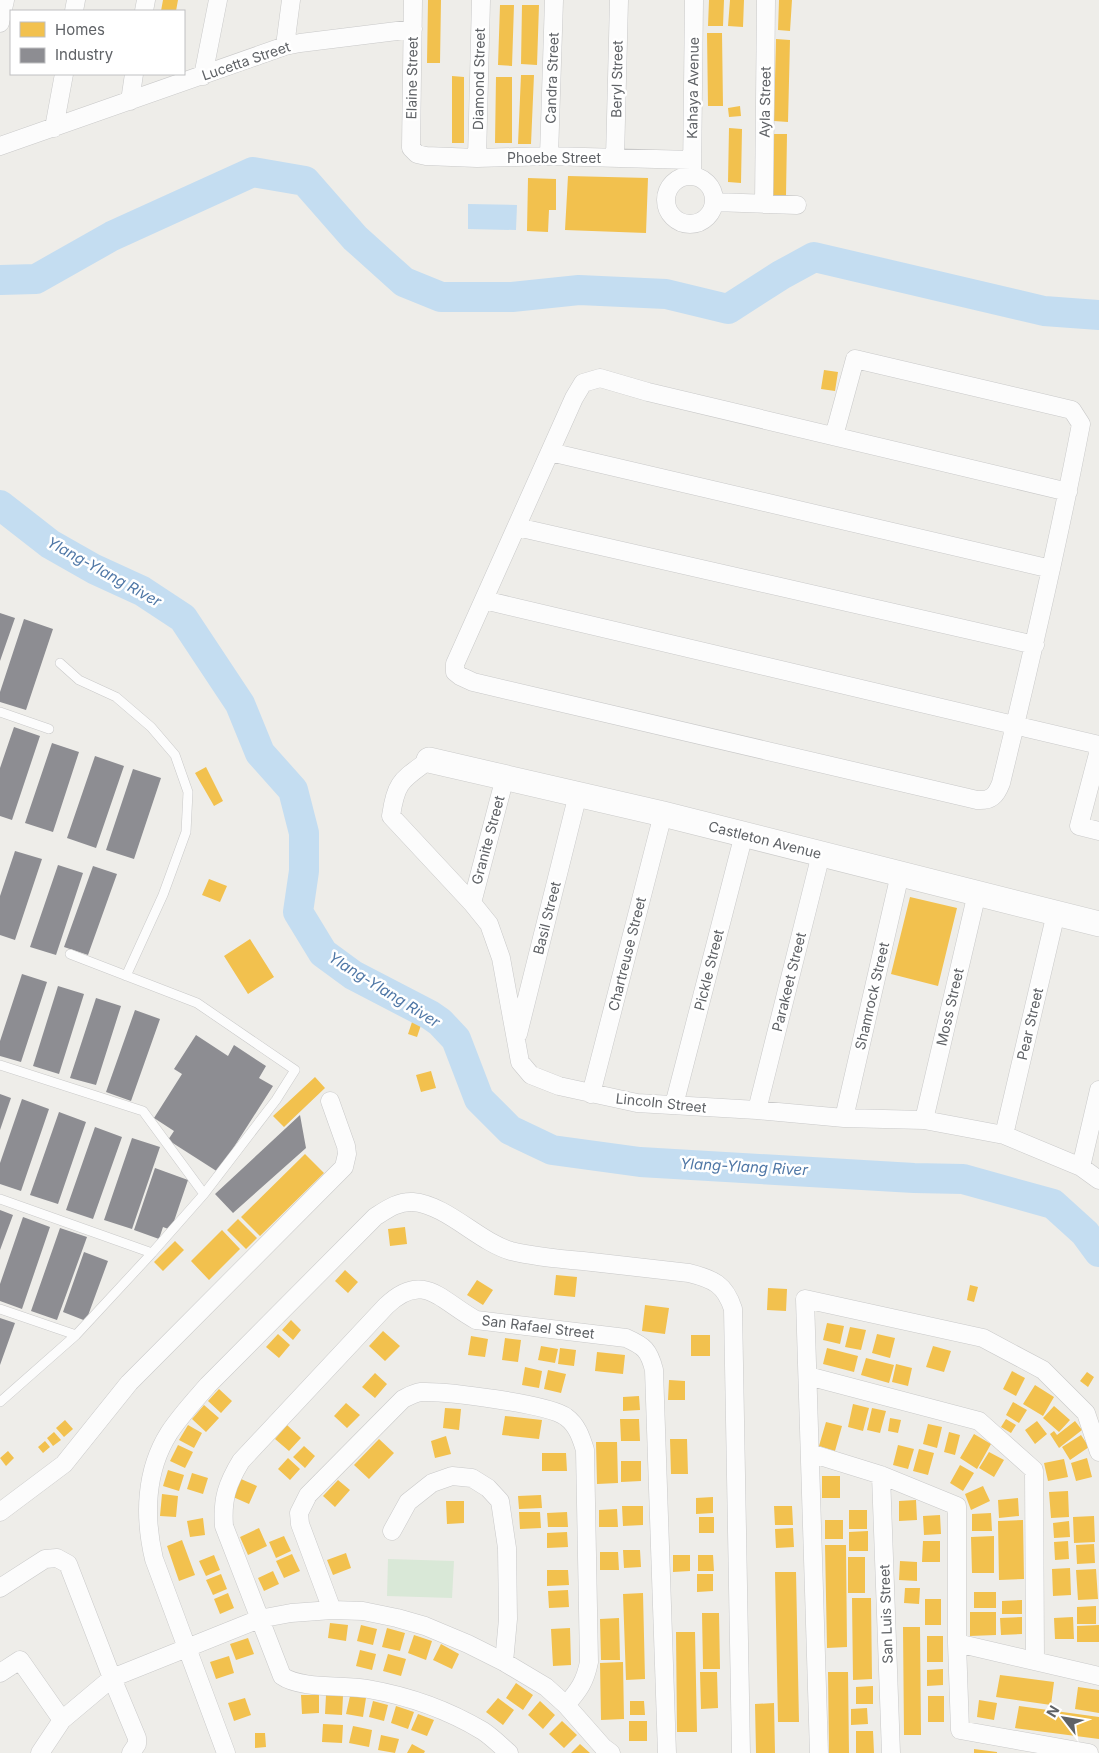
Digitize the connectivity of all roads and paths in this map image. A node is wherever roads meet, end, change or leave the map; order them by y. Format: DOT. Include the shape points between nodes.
graph roads {
  1 [pos="5,0"];
  2 [pos="218,0"];
  3 [pos="291,0"];
  4 [pos="413,0"];
  5 [pos="481,0"];
  6 [pos="554,0"];
  7 [pos="619,0"];
  8 [pos="694,0"];
  9 [pos="766,0"];
  10 [pos="0,23"];
  11 [pos="413,29"];
  12 [pos="285,46"];
  13 [pos="64,75"];
  14 [pos="134,75"];
  15 [pos="203,76"];
  16 [pos="130,102"];
  17 [pos="54,128"];
  18 [pos="0,146"];
  19 [pos="417,154"];
  20 [pos="550,156"];
  21 [pos="477,158"];
  22 [pos="615,158"];
  23 [pos="691,168"];
  24 [pos="714,202"];
  25 [pos="764,204"];
  26 [pos="797,205"];
  27 [pos="834,436"];
  28 [pos="550,452"];
  29 [pos="1068,492"];
  30 [pos="517,526"];
  31 [pos="1051,569"];
  32 [pos="484,600"];
  33 [pos="1035,645"];
  34 [pos="60,663"];
  35 [pos="0,712"];
  36 [pos="1015,725"];
  37 [pos="48,729"];
  38 [pos="1099,745"];
  39 [pos="1099,750"];
  40 [pos="429,760"];
  41 [pos="505,777"];
  42 [pos="578,794"];
  43 [pos="664,814"];
  44 [pos="1099,831"];
  45 [pos="744,834"];
  46 [pos="821,854"];
  47 [pos="900,874"];
  48 [pos="977,893"];
  49 [pos="472,903"];
  50 [pos="1056,913"];
  51 [pos="1099,924"];
  52 [pos="70,954"];
  53 [pos="126,976"];
  54 [pos="516,1041"];
  55 [pos="0,1065"];
  56 [pos="1099,1090"];
  57 [pos="591,1094"];
  58 [pos="330,1101"];
  59 [pos="674,1105"];
  60 [pos="757,1110"];
  61 [pos="844,1118"];
  62 [pos="924,1120"];
  63 [pos="1004,1135"];
  64 [pos="1081,1167"];
  65 [pos="1099,1180"];
  66 [pos="204,1194"];
  67 [pos="0,1199"];
  68 [pos="152,1253"];
  69 [pos="0,1309"];
  70 [pos="76,1335"];
  71 [pos="808,1376"];
  72 [pos="0,1402"];
  73 [pos="1099,1452"];
  74 [pos="810,1454"];
  75 [pos="881,1475"];
  76 [pos="0,1512"];
  77 [pos="392,1531"];
  78 [pos="0,1588"];
  79 [pos="332,1610"];
  80 [pos="259,1619"];
  81 [pos="957,1643"];
  82 [pos="187,1648"];
  83 [pos="1035,1660"];
  84 [pos="504,1662"];
  85 [pos="0,1672"];
  86 [pos="1099,1676"];
  87 [pos="112,1678"];
  88 [pos="566,1705"];
  89 [pos="62,1720"];
  90 [pos="40,1753"];
  91 [pos="131,1753"];
  92 [pos="226,1753"];
  93 [pos="509,1753"];
  94 [pos="611,1753"];
  95 [pos="667,1753"];
  96 [pos="741,1753"];
  97 [pos="818,1753"];
  98 [pos="892,1753"];
  99 [pos="1089,1753"];
  1 -- 10 [label="street"];
  2 -- 15 [label="street"];
  3 -- 12 [label="street"];
  4 -- 11 [label="street, Elaine Street"];
  5 -- 21 [label="street, Diamond Street"];
  6 -- 20 [label="street, Candra Street"];
  7 -- 22 [label="street, Beryl Street"];
  8 -- 23 [label="street, Kahaya Avenue"];
  9 -- 25 [label="street, Ayla Street"];
  11 -- 12 [label="street, Lucetta Street"];
  11 -- 19 [label="street, Elaine Street" via="410,148"];
  12 -- 15 [label="street, Lucetta Street"];
  13 -- 17 [label="street"];
  14 -- 16 [label="street"];
  15 -- 16 [label="street, Lucetta Street"];
  16 -- 17 [label="street, Lucetta Street"];
  17 -- 18 [label="street, Lucetta Street"];
  19 -- 21 [label="street, Phoebe Street"];
  20 -- 21 [label="street, Phoebe Street"];
  20 -- 22 [label="street, Phoebe Street"];
  22 -- 23 [label="street, Phoebe Street"];
  23 -- 24 [label="street" via="711,187"];
  23 -- 24 [label="street" via="668,190 667,205 674,218 688,224 696,223 708,216"];
  24 -- 25 [label="street"];
  25 -- 26 [label="street"];
  27 -- 28 [label="street" via="600,378 583,383"];
  27 -- 29 [label="street"];
  27 -- 29 [label="street" via="855,359 1072,410 1081,424"];
  28 -- 30 [label="street"];
  28 -- 31 [label="street"];
  29 -- 31 [label="street"];
  30 -- 32 [label="street"];
  30 -- 33 [label="street"];
  31 -- 33 [label="street"];
  32 -- 36 [label="street"];
  32 -- 36 [label="street" via="455,664 456,672 473,682 502,689 977,800 986,800 998,791"];
  33 -- 36 [label="street"];
  34 -- 53 [label="lane" via="79,680 116,696 151,727 175,755 188,792 186,832 163,895"];
  35 -- 37 [label="lane"];
  36 -- 38 [label="street"];
  39 -- 44 [label="street" via="1078,826"];
  40 -- 41 [label="street, Castleton Avenue"];
  40 -- 49 [label="street, Lincoln Street" via="401,780 391,816"];
  41 -- 42 [label="street, Castleton Avenue"];
  41 -- 49 [label="street, Granite Street"];
  42 -- 43 [label="street, Castleton Avenue"];
  42 -- 54 [label="street, Basil Street"];
  43 -- 45 [label="street, Castleton Avenue"];
  43 -- 57 [label="street, Chartreuse Street"];
  45 -- 46 [label="street, Castleton Avenue"];
  45 -- 59 [label="street, Pickle Street"];
  46 -- 47 [label="street, Castleton Avenue"];
  46 -- 60 [label="street, Parakeet Street"];
  47 -- 48 [label="street, Castleton Avenue"];
  47 -- 61 [label="street, Shamrock Street"];
  48 -- 50 [label="street, Castleton Avenue"];
  48 -- 62 [label="street, Moss Street"];
  49 -- 54 [label="street, Lincoln Street" via="489,924 502,958"];
  50 -- 51 [label="street, Castleton Avenue"];
  50 -- 63 [label="street, Pear Street"];
  52 -- 53 [label="lane"];
  53 -- 66 [label="lane" via="197,1003 295,1070"];
  54 -- 57 [label="street, Lincoln Street" via="520,1062 531,1075"];
  55 -- 66 [label="lane" via="143,1111"];
  56 -- 64 [label="street"];
  57 -- 59 [label="street, Lincoln Street" via="637,1103"];
  58 -- 76 [label="street" via="346,1146 344,1167 129,1383 64,1464"];
  59 -- 60 [label="street, Lincoln Street"];
  60 -- 61 [label="street, Lincoln Street"];
  61 -- 62 [label="street, Lincoln Street"];
  62 -- 63 [label="street, Lincoln Street"];
  63 -- 64 [label="street, Lincoln Street"];
  64 -- 65 [label="street, Lincoln Street"];
  66 -- 68 [label="lane"];
  67 -- 68 [label="lane"];
  68 -- 70 [label="lane"];
  69 -- 70 [label="lane"];
  70 -- 72 [label="lane"];
  71 -- 73 [label="street" via="805,1299 983,1338 1043,1370 1086,1413"];
  71 -- 74 [label="street"];
  71 -- 83 [label="street" via="979,1421 1034,1470"];
  74 -- 75 [label="street"];
  74 -- 97 [label="street"];
  75 -- 81 [label="street" via="957,1506"];
  75 -- 98 [label="street, San Luis Street"];
  77 -- 84 [label="street" via="408,1502 432,1483 452,1476 472,1478 500,1501 507,1548 508,1619"];
  78 -- 87 [label="street" via="45,1559 57,1558 68,1564"];
  79 -- 80 [label="street"];
  79 -- 84 [label="street" via="363,1611 425,1626"];
  79 -- 88 [label="street" via="300,1524 299,1513 308,1495 403,1399 420,1392 434,1393 555,1411 572,1422 585,1450 590,1662 581,1688"];
  80 -- 82 [label="street"];
  80 -- 93 [label="street, San Rafael Street" via="278,1668 287,1680 367,1689 409,1698 446,1712 484,1732"];
  80 -- 95 [label="street, San Rafael Street" via="224,1526 225,1493 232,1476 242,1461 397,1295 411,1289 426,1290 476,1320 626,1338 646,1349 654,1370"];
  81 -- 83 [label="street"];
  81 -- 99 [label="street" via="960,1730"];
  82 -- 87 [label="street"];
  82 -- 92 [label="street"];
  82 -- 96 [label="street" via="154,1559 147,1516 150,1481 168,1434 208,1386 375,1218 392,1206 412,1202 457,1220 509,1251 690,1273 720,1285 728,1295 733,1309"];
  83 -- 86 [label="street"];
  84 -- 88 [label="street" via="546,1687"];
  85 -- 89 [label="street" via="20,1660"];
  87 -- 89 [label="street"];
  87 -- 91 [label="street" via="137,1738"];
  88 -- 94 [label="street"];
  89 -- 90 [label="street"];
}
